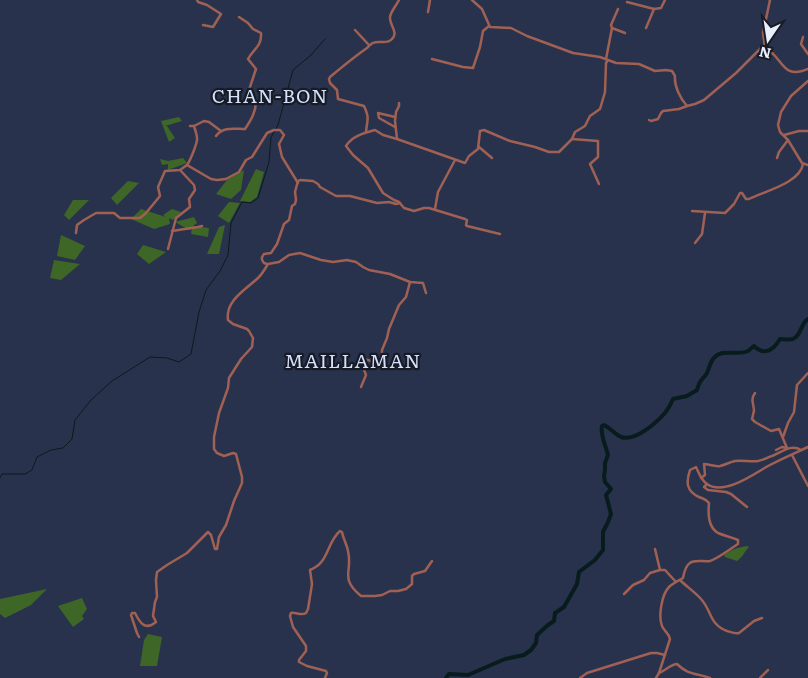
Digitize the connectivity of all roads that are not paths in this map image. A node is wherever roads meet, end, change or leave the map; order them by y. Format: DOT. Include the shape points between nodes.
graph roads {
  1 [pos="197,0"];
  2 [pos="399,0"];
  3 [pos="430,0"];
  4 [pos="472,0"];
  5 [pos="665,0"];
  6 [pos="770,0"];
  7 [pos="627,2"];
  8 [pos="618,9"];
  9 [pos="654,9"];
  10 [pos="428,12"];
  11 [pos="239,17"];
  12 [pos="203,25"];
  13 [pos="489,26"];
  14 [pos="612,28"];
  15 [pos="646,28"];
  16 [pos="355,30"];
  17 [pos="625,33"];
  18 [pos="803,37"];
  19 [pos="370,45"];
  20 [pos="766,47"];
  21 [pos="808,54"];
  22 [pos="432,59"];
  23 [pos="607,60"];
  24 [pos="808,69"];
  25 [pos="808,81"];
  26 [pos="399,103"];
  27 [pos="687,106"];
  28 [pos="395,116"];
  29 [pos="649,120"];
  30 [pos="190,126"];
  31 [pos="194,126"];
  32 [pos="395,127"];
  33 [pos="221,131"];
  34 [pos="808,131"];
  35 [pos="366,132"];
  36 [pos="784,135"];
  37 [pos="216,136"];
  38 [pos="397,139"];
  39 [pos="572,139"];
  40 [pos="788,140"];
  41 [pos="479,148"];
  42 [pos="492,158"];
  43 [pos="777,158"];
  44 [pos="455,160"];
  45 [pos="802,164"];
  46 [pos="187,165"];
  47 [pos="808,165"];
  48 [pos="180,170"];
  49 [pos="298,183"];
  50 [pos="599,184"];
  51 [pos="400,203"];
  52 [pos="435,209"];
  53 [pos="692,212"];
  54 [pos="705,212"];
  55 [pos="202,226"];
  56 [pos="172,231"];
  57 [pos="76,233"];
  58 [pos="500,234"];
  59 [pos="695,243"];
  60 [pos="168,249"];
  61 [pos="268,264"];
  62 [pos="410,282"];
  63 [pos="426,293"];
  64 [pos="808,372"];
  65 [pos="361,387"];
  66 [pos="756,393"];
  67 [pos="783,437"];
  68 [pos="808,447"];
  69 [pos="787,448"];
  70 [pos="776,450"];
  71 [pos="802,450"];
  72 [pos="792,455"];
  73 [pos="701,478"];
  74 [pos="707,484"];
  75 [pos="808,486"];
  76 [pos="747,507"];
  77 [pos="655,549"];
  78 [pos="432,561"];
  79 [pos="660,570"];
  80 [pos="680,580"];
  81 [pos="676,582"];
  82 [pos="624,594"];
  83 [pos="762,618"];
  84 [pos="139,637"];
  85 [pos="665,655"];
  86 [pos="768,670"];
  87 [pos="659,673"];
  88 [pos="325,678"];
  89 [pos="580,678"];
  90 [pos="656,678"];
  91 [pos="710,678"];
  92 [pos="760,678"];
  1 -- 12 [label="street" via="221,14 212,29"];
  2 -- 19 [label="street" via="390,18 393,38"];
  3 -- 10 [label="street"];
  4 -- 13 [label="street" via="482,9"];
  5 -- 9 [label="street" via="661,8"];
  6 -- 20 [label="street" via="763,32"];
  7 -- 9 [label="street"];
  8 -- 14 [label="street"];
  9 -- 15 [label="street"];
  11 -- 33 [label="street" via="261,33 258,46 248,59 256,69 248,93 256,104 253,117 245,128"];
  13 -- 22 [label="street" via="483,32 473,68"];
  13 -- 23 [label="street" via="511,28 573,53"];
  14 -- 17 [label="street"];
  14 -- 23 [label="street"];
  16 -- 19 [label="street"];
  18 -- 21 [label="street" via="801,44"];
  19 -- 35 [label="street" via="329,80 337,90 338,99 364,106 368,120"];
  20 -- 24 [label="street" via="785,69 799,73"];
  20 -- 27 [label="street" via="704,100"];
  23 -- 27 [label="street" via="639,64 655,71 672,71"];
  23 -- 39 [label="street" via="605,92 600,109 575,132"];
  25 -- 36 [label="street" via="791,96 781,112 778,125"];
  26 -- 28 [label="street"];
  27 -- 29 [label="street" via="663,112 658,119"];
  28 -- 32 [label="street"];
  28 -- 32 [label="street" via="378,113 378,118"];
  30 -- 31 [label="street"];
  31 -- 33 [label="street" via="204,121"];
  31 -- 46 [label="street" via="198,140"];
  32 -- 38 [label="street"];
  33 -- 37 [label="street"];
  34 -- 36 [label="street"];
  35 -- 38 [label="street" via="375,130"];
  35 -- 51 [label="street" via="350,140 346,146 368,168 383,193"];
  36 -- 40 [label="street"];
  38 -- 44 [label="street"];
  39 -- 41 [label="street" via="559,152 553,153 484,130 480,131"];
  39 -- 50 [label="street" via="598,141 598,157 590,164"];
  40 -- 43 [label="street"];
  40 -- 45 [label="street"];
  41 -- 42 [label="street"];
  41 -- 44 [label="street" via="465,164"];
  44 -- 52 [label="street" via="438,192"];
  45 -- 47 [label="street"];
  45 -- 54 [label="street" via="800,173 789,182 749,199 740,193 725,213"];
  46 -- 48 [label="street"];
  46 -- 49 [label="street" via="211,178 226,179 239,172 267,133 277,130 284,135 279,144 282,157"];
  48 -- 56 [label="street" via="195,190 189,199 190,207 176,218"];
  48 -- 57 [label="street" via="165,171 158,187 160,196 140,218 96,213 77,225"];
  49 -- 51 [label="street" via="300,180 313,181 336,196 377,203"];
  49 -- 61 [label="street" via="289,220 271,253 262,256 264,263"];
  51 -- 52 [label="street" via="414,211"];
  52 -- 58 [label="street" via="465,219 467,226"];
  53 -- 54 [label="street"];
  54 -- 59 [label="street" via="702,234"];
  55 -- 56 [label="street"];
  56 -- 60 [label="street"];
  61 -- 62 [label="street" via="300,253 333,262 356,262 369,270"];
  61 -- 84 [label="street" via="259,277 235,298 227,315 233,324 250,331 253,342 229,378 219,413 214,449 224,456 236,454 242,483 217,549 208,532 187,553 157,572 156,622 143,625 134,613 131,615"];
  62 -- 63 [label="street" via="422,284"];
  62 -- 65 [label="street" via="389,329 382,356 376,362 363,358 361,362 366,375"];
  64 -- 67 [label="street" via="796,385 794,412"];
  66 -- 67 [label="street" via="752,401 752,419 771,431 779,429"];
  67 -- 69 [label="street"];
  68 -- 71 [label="street"];
  69 -- 70 [label="street"];
  69 -- 71 [label="street"];
  69 -- 73 [label="street" via="756,462 735,461 720,466 706,463 705,474"];
  71 -- 72 [label="street"];
  72 -- 74 [label="street" via="730,486"];
  72 -- 75 [label="street"];
  73 -- 74 [label="street"];
  73 -- 80 [label="street" via="696,467 692,468 688,486 709,503 708,516 713,528 738,540 738,544 714,560 689,563"];
  74 -- 76 [label="street" via="705,489 731,494"];
  77 -- 79 [label="street"];
  78 -- 88 [label="street" via="425,571 412,576 412,584 406,589 361,596 348,579 348,551 342,532 338,532 320,565 310,570 312,584 306,613 291,613 290,616 293,627 306,646 299,662 326,671"];
  79 -- 81 [label="street" via="665,570"];
  79 -- 82 [label="street" via="650,573"];
  80 -- 81 [label="street"];
  80 -- 83 [label="street" via="702,600 713,622 722,629 738,634 754,620"];
  81 -- 85 [label="street" via="666,590 662,599 662,626 670,636"];
  85 -- 87 [label="street"];
  85 -- 89 [label="street" via="651,653"];
  86 -- 92 [label="street"];
  87 -- 90 [label="street"];
  87 -- 91 [label="street" via="677,664 689,674"];
}
